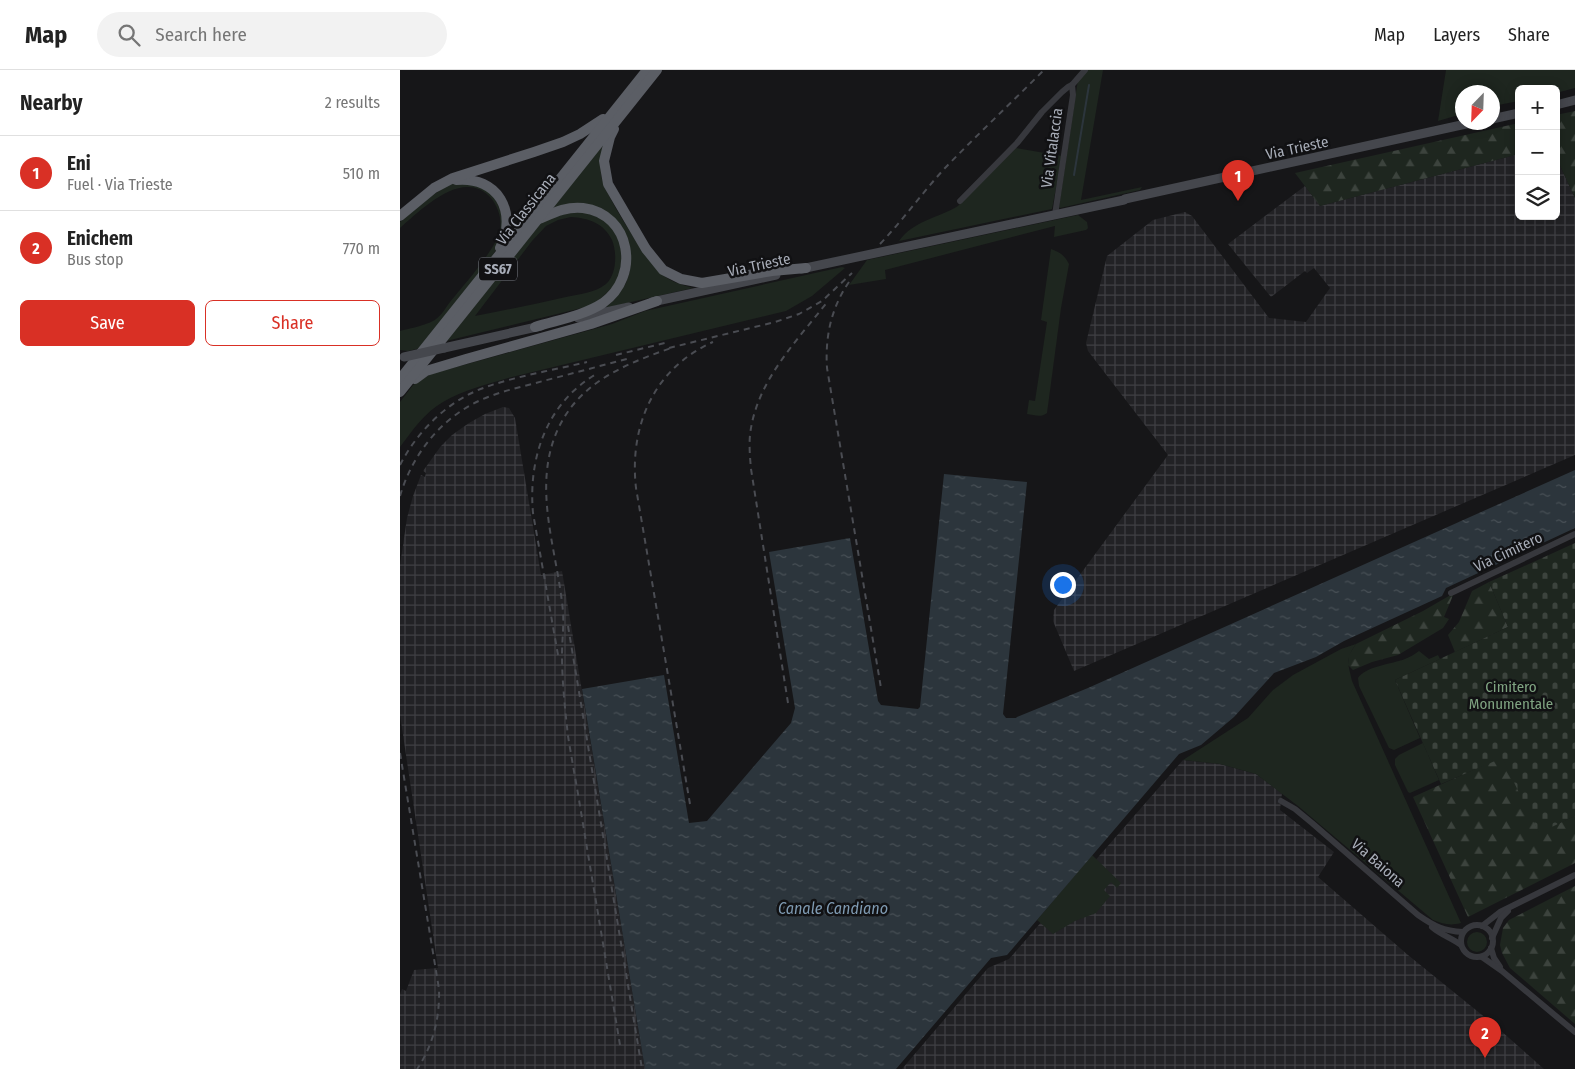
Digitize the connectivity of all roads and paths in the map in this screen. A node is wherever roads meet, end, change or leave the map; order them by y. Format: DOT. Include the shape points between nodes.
graph roads {
  1 [pos="647,70"];
  2 [pos="657,70"];
  3 [pos="1085,70"];
  4 [pos="1072,85"];
  5 [pos="1575,100"];
  6 [pos="1560,104"];
  7 [pos="622,114"];
  8 [pos="1515,114"];
  9 [pos="611,115"];
  10 [pos="1500,117"];
  11 [pos="1455,126"];
  12 [pos="443,183"];
  13 [pos="960,201"];
  14 [pos="1055,215"];
  15 [pos="400,216"];
  16 [pos="536,221"];
  17 [pos="806,268"];
  18 [pos="464,300"];
  19 [pos="657,301"];
  20 [pos="535,327"];
  21 [pos="402,357"];
  22 [pos="400,379"];
  23 [pos="400,392"];
  24 [pos="400,397"];
  25 [pos="1575,534"];
  26 [pos="1451,592"];
  27 [pos="1281,801"];
  28 [pos="1575,875"];
  29 [pos="1510,908"];
  30 [pos="1418,914"];
  31 [pos="1482,926"];
  32 [pos="1463,932"];
  33 [pos="1492,938"];
  34 [pos="1461,946"];
  35 [pos="1491,948"];
  36 [pos="1482,957"];
  37 [pos="1502,971"];
  38 [pos="1575,1032"];
  1 -- 9 [label="highway, Via Classicana"];
  2 -- 7 [label="highway, Via Classicana / SS67"];
  3 -- 4 [label="street"];
  4 -- 13 [label="street" via="1042,112 1017,143"];
  4 -- 14 [label="street, Via Vitalaccia"];
  5 -- 6 [label="main road"];
  7 -- 16 [label="highway, Via Classicana / SS67"];
  7 -- 17 [label="highway" via="605,151 608,184 646,249 663,270 681,279 702,283"];
  8 -- 10 [label="main road"];
  9 -- 12 [label="highway" via="563,142 461,174"];
  9 -- 18 [label="highway, Via Classicana"];
  11 -- 14 [label="main road, Via Trieste"];
  12 -- 15 [label="highway"];
  12 -- 18 [label="highway" via="476,180 491,188 505,207 508,220 500,248"];
  14 -- 17 [label="main road, Via Trieste"];
  16 -- 20 [label="highway" via="570,208 583,208 604,216 620,233 627,261 625,275 604,302 591,310"];
  16 -- 23 [label="highway, Via Classicana / SS67"];
  17 -- 19 [label="main road, Via Trieste"];
  18 -- 22 [label="highway, Via Classicana"];
  19 -- 20 [label="main road, Via Trieste"];
  19 -- 24 [label="highway" via="590,324 426,371"];
  20 -- 21 [label="main road, Via Trieste, bridge"];
  25 -- 26 [label="street, Via Cimitero"];
  27 -- 30 [label="street, Via Baiona" via="1306,818"];
  28 -- 29 [label="street"];
  29 -- 31 [label="street"];
  29 -- 33 [label="street" via="1501,918"];
  30 -- 32 [label="street, Via Baiona" via="1445,930"];
  30 -- 34 [label="street"];
  31 -- 32 [label="street" via="1469,927"];
  31 -- 33 [label="street"];
  32 -- 34 [label="street"];
  33 -- 35 [label="street"];
  34 -- 36 [label="street" via="1472,957"];
  35 -- 36 [label="street"];
  35 -- 37 [label="street"];
  36 -- 37 [label="street"];
  37 -- 38 [label="street"];
}
